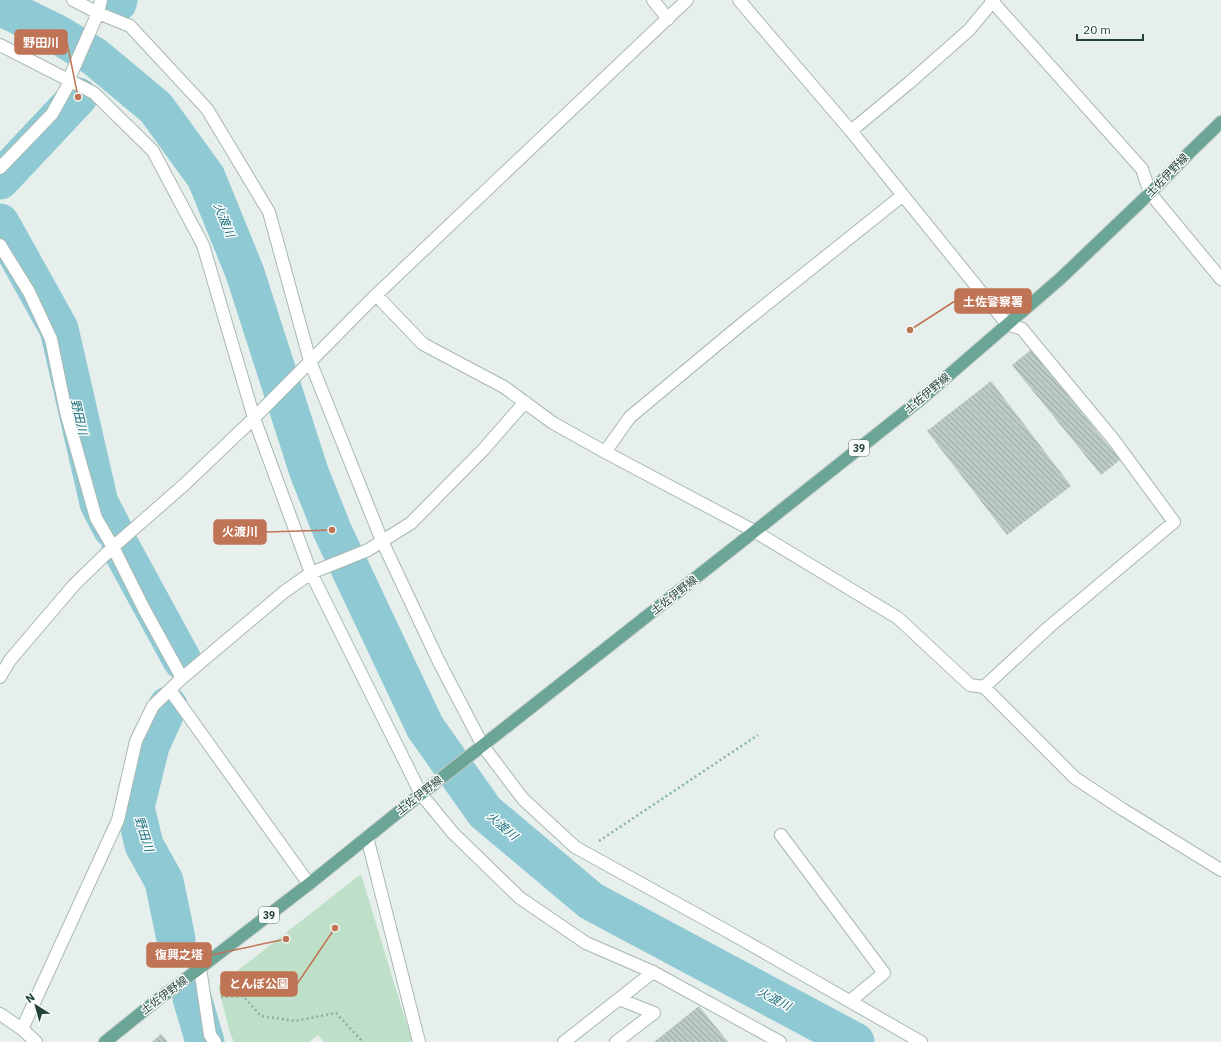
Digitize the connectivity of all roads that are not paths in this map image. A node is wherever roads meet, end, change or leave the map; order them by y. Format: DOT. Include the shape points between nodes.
graph roads {
  1 [pos="73,0"];
  2 [pos="101,0"];
  3 [pos="654,0"];
  4 [pos="687,0"];
  5 [pos="739,0"];
  6 [pos="992,0"];
  7 [pos="96,17"];
  8 [pos="668,19"];
  9 [pos="0,45"];
  10 [pos="71,77"];
  11 [pos="1221,122"];
  12 [pos="850,131"];
  13 [pos="0,168"];
  14 [pos="1150,193"];
  15 [pos="903,195"];
  16 [pos="0,245"];
  17 [pos="1221,279"];
  18 [pos="376,295"];
  19 [pos="1007,324"];
  20 [pos="310,361"];
  21 [pos="525,402"];
  22 [pos="256,415"];
  23 [pos="605,452"];
  24 [pos="754,532"];
  25 [pos="382,541"];
  26 [pos="113,547"];
  27 [pos="316,571"];
  28 [pos="0,677"];
  29 [pos="182,678"];
  30 [pos="984,687"];
  31 [pos="170,690"];
  32 [pos="480,748"];
  33 [pos="421,794"];
  34 [pos="781,834"];
  35 [pos="367,837"];
  36 [pos="1221,870"];
  37 [pos="309,884"];
  38 [pos="200,968"];
  39 [pos="653,972"];
  40 [pos="619,999"];
  41 [pos="850,1001"];
  42 [pos="0,1014"];
  43 [pos="22,1029"];
  44 [pos="36,1042"];
  45 [pos="105,1042"];
  46 [pos="215,1042"];
  47 [pos="419,1042"];
  48 [pos="564,1042"];
  49 [pos="616,1042"];
  50 [pos="780,1042"];
  51 [pos="921,1042"];
  1 -- 7 [label="street"];
  2 -- 7 [label="street"];
  3 -- 8 [label="street"];
  4 -- 8 [label="street"];
  5 -- 12 [label="street"];
  6 -- 12 [label="street" via="969,30"];
  6 -- 14 [label="street" via="1142,169"];
  7 -- 10 [label="street"];
  7 -- 20 [label="street" via="130,26 207,109 269,212"];
  8 -- 18 [label="street"];
  9 -- 10 [label="street"];
  10 -- 13 [label="street" via="52,114"];
  10 -- 22 [label="street" via="94,93 153,151 203,245"];
  11 -- 14 [label="main road, 土佐伊野線 / 39"];
  12 -- 15 [label="street"];
  14 -- 17 [label="street"];
  14 -- 19 [label="main road, 土佐伊野線 / 39" via="1061,278"];
  15 -- 19 [label="street"];
  15 -- 23 [label="street" via="630,416"];
  16 -- 26 [label="street" via="29,292 51,339 66,412 96,518"];
  18 -- 20 [label="street"];
  18 -- 21 [label="street" via="423,344 504,387"];
  19 -- 24 [label="main road, 土佐伊野線 / 39" via="920,400"];
  19 -- 30 [label="street" via="1022,329 1113,439 1174,522 1049,627"];
  20 -- 22 [label="street"];
  20 -- 25 [label="street"];
  21 -- 23 [label="street" via="553,423"];
  21 -- 25 [label="street" via="483,450 411,523"];
  22 -- 26 [label="street" via="185,484"];
  22 -- 27 [label="street"];
  23 -- 24 [label="street"];
  24 -- 30 [label="street" via="898,618 970,685"];
  24 -- 32 [label="main road, 土佐伊野線 / 39"];
  25 -- 27 [label="street" via="368,550"];
  25 -- 32 [label="street"];
  26 -- 28 [label="street" via="74,585 10,660"];
  26 -- 29 [label="street"];
  27 -- 29 [label="street" via="284,592"];
  27 -- 33 [label="street"];
  29 -- 31 [label="street"];
  30 -- 36 [label="street" via="1075,778"];
  31 -- 37 [label="street"];
  31 -- 43 [label="street" via="153,706 136,741 118,820"];
  32 -- 33 [label="main road, 土佐伊野線 / 39"];
  32 -- 41 [label="street" via="523,799 575,847"];
  33 -- 35 [label="main road, 土佐伊野線 / 39"];
  33 -- 39 [label="street" via="453,833 520,898 586,943"];
  34 -- 41 [label="street" via="884,972"];
  35 -- 37 [label="main road, 土佐伊野線 / 39"];
  35 -- 47 [label="street"];
  37 -- 38 [label="main road, 土佐伊野線 / 39"];
  38 -- 45 [label="main road, 土佐伊野線 / 39"];
  38 -- 46 [label="street" via="210,1035"];
  39 -- 40 [label="street"];
  39 -- 50 [label="street"];
  40 -- 48 [label="street"];
  40 -- 49 [label="street" via="654,1013"];
  41 -- 51 [label="street"];
  42 -- 43 [label="street"];
  43 -- 44 [label="street"];
}
